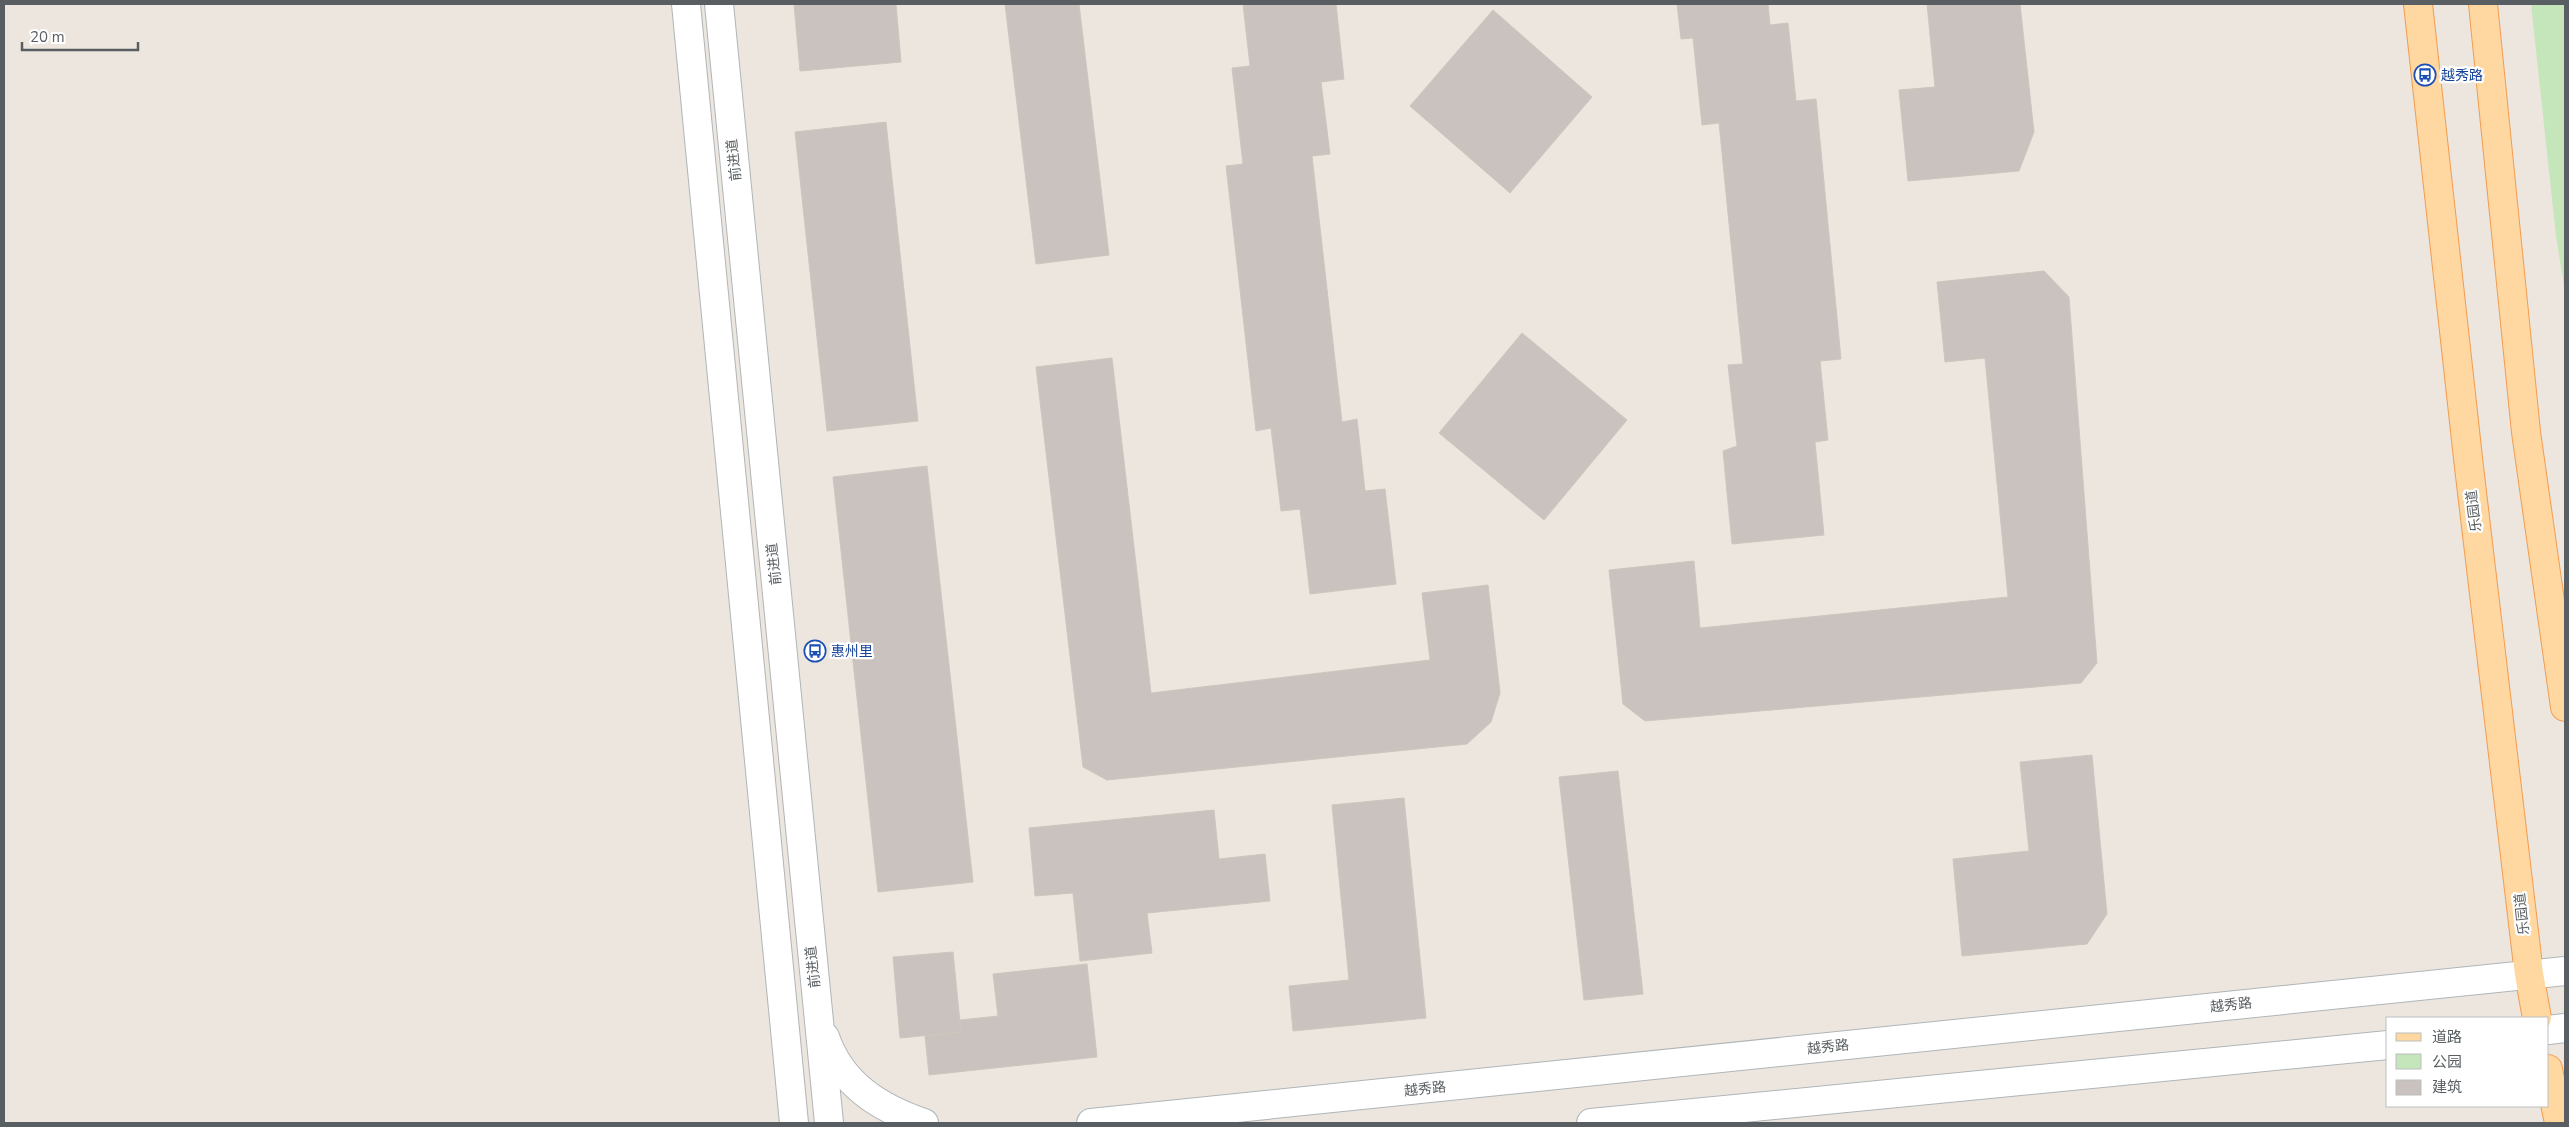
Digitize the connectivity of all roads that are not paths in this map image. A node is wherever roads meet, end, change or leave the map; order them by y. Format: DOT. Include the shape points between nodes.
graph roads {
  1 [pos="686,4"];
  2 [pos="719,4"];
  3 [pos="2418,4"];
  4 [pos="2483,4"];
  5 [pos="2565,707"];
  6 [pos="2565,971"];
  7 [pos="2529,974"];
  8 [pos="817,1007"];
  9 [pos="783,1012"];
  10 [pos="2537,1017"];
  11 [pos="2565,1028"];
  12 [pos="2549,1030"];
  13 [pos="2386,1045"];
  14 [pos="2549,1074"];
  15 [pos="794,1123"];
  16 [pos="827,1123"];
  17 [pos="924,1123"];
  18 [pos="1091,1123"];
  19 [pos="1591,1123"];
  20 [pos="2559,1123"];
  1 -- 9 [label="street"];
  2 -- 8 [label="street, 前进道"];
  3 -- 7 [label="main road, 乐园道"];
  4 -- 5 [label="main road" via="2526,432"];
  6 -- 7 [label="street, 越秀路"];
  7 -- 10 [label="main road, 乐园道"];
  7 -- 18 [label="street, 越秀路"];
  8 -- 16 [label="street, 前进道"];
  8 -- 17 [label="street" via="826,1040 839,1066 858,1089 881,1106"];
  9 -- 15 [label="street"];
  9 -- 16 [label="street" via="802,1079"];
  11 -- 12 [label="street"];
  13 -- 19 [label="street"];
  14 -- 20 [label="main road"];
}
